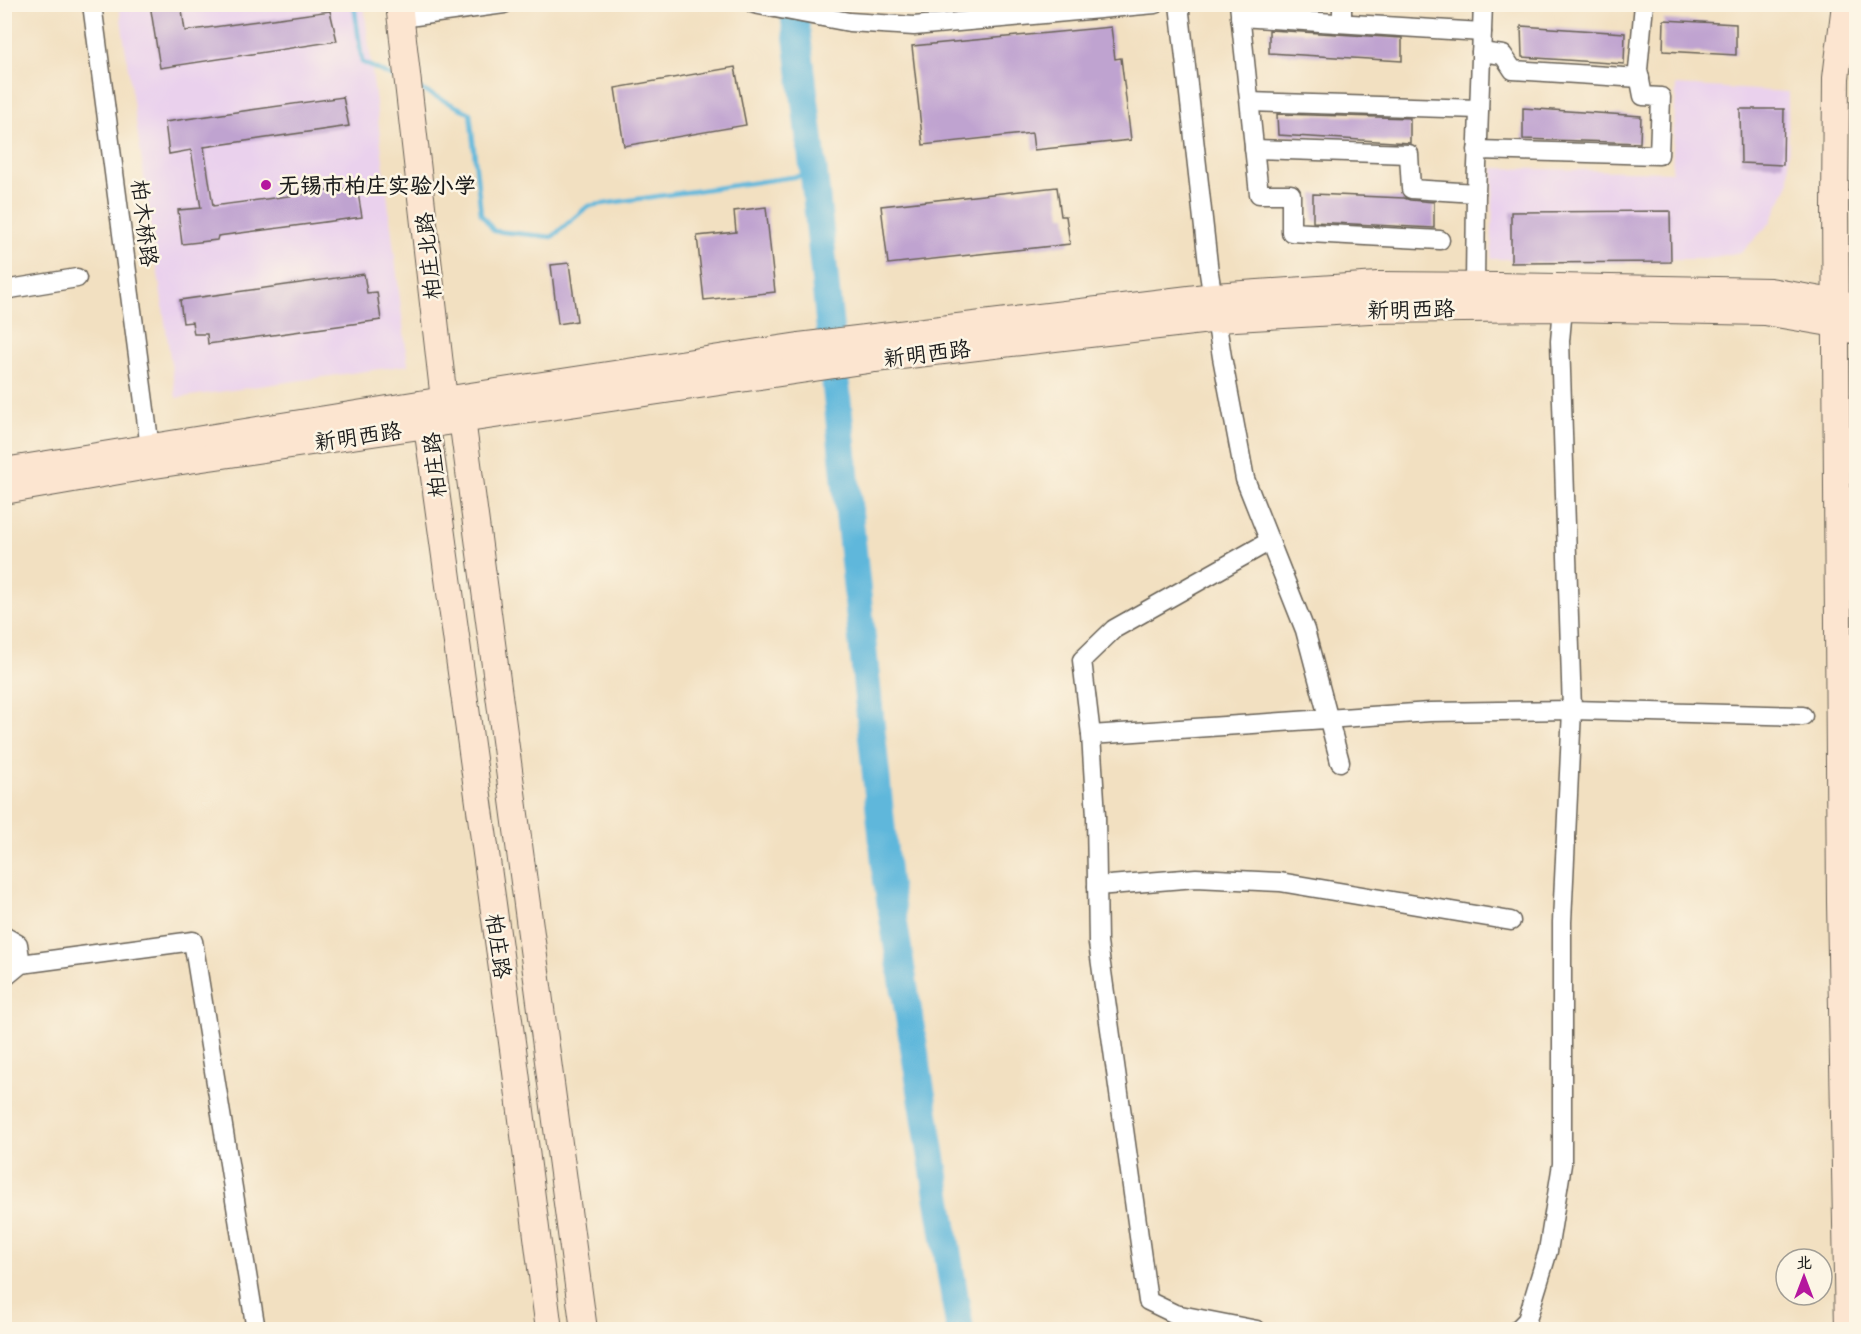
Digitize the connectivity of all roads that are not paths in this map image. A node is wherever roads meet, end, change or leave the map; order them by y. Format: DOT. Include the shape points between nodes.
graph roads {
  1 [pos="92,4"];
  2 [pos="504,4"];
  3 [pos="754,4"];
  4 [pos="1155,4"];
  5 [pos="1179,4"];
  6 [pos="1342,4"];
  7 [pos="1483,4"];
  8 [pos="1644,4"];
  9 [pos="1845,4"];
  10 [pos="400,11"];
  11 [pos="1240,11"];
  12 [pos="1342,23"];
  13 [pos="1482,32"];
  14 [pos="1481,52"];
  15 [pos="1640,78"];
  16 [pos="1250,102"];
  17 [pos="1479,109"];
  18 [pos="1254,149"];
  19 [pos="1477,150"];
  20 [pos="1476,193"];
  21 [pos="1440,240"];
  22 [pos="77,278"];
  23 [pos="1475,285"];
  24 [pos="4,290"];
  25 [pos="1216,308"];
  26 [pos="1563,308"];
  27 [pos="1846,316"];
  28 [pos="872,348"];
  29 [pos="444,400"];
  30 [pos="462,419"];
  31 [pos="427,426"];
  32 [pos="150,448"];
  33 [pos="4,471"];
  34 [pos="4,491"];
  35 [pos="1270,541"];
  36 [pos="1572,710"];
  37 [pos="1803,716"];
  38 [pos="1329,718"];
  39 [pos="1091,735"];
  40 [pos="1340,762"];
  41 [pos="1097,886"];
  42 [pos="1511,921"];
  43 [pos="4,936"];
  44 [pos="21,963"];
  45 [pos="4,978"];
  46 [pos="1849,978"];
  47 [pos="256,1329"];
  48 [pos="549,1329"];
  49 [pos="584,1329"];
  50 [pos="1257,1329"];
  51 [pos="1516,1329"];
  52 [pos="1848,1329"];
  1 -- 32 [label="street, 柏木桥路"];
  2 -- 10 [label="street"];
  3 -- 4 [label="street" via="849,22 914,26"];
  5 -- 25 [label="street"];
  6 -- 12 [label="street"];
  7 -- 13 [label="street"];
  8 -- 15 [label="street"];
  9 -- 27 [label="street" via="1836,78"];
  10 -- 29 [label="street, 柏庄北路"];
  11 -- 12 [label="street"];
  11 -- 16 [label="street"];
  12 -- 13 [label="street"];
  13 -- 14 [label="street"];
  14 -- 15 [label="street" via="1503,55 1513,70"];
  14 -- 17 [label="street"];
  15 -- 19 [label="street" via="1643,96 1661,98 1659,156"];
  16 -- 17 [label="street"];
  16 -- 18 [label="street"];
  17 -- 19 [label="street"];
  18 -- 20 [label="street" via="1409,154 1411,189"];
  18 -- 21 [label="street" via="1259,194 1291,194 1291,232"];
  19 -- 20 [label="street"];
  20 -- 23 [label="street"];
  22 -- 24 [label="street"];
  23 -- 25 [label="street, 新明西路" via="1378,285"];
  23 -- 27 [label="street, 新明西路" via="1770,291"];
  25 -- 26 [label="street, 新明西路"];
  25 -- 28 [label="street, 新明西路"];
  25 -- 35 [label="street" via="1245,478"];
  26 -- 27 [label="street, 新明西路"];
  26 -- 36 [label="street" via="1560,341"];
  27 -- 46 [label="street"];
  28 -- 29 [label="street, 新明西路" via="799,346"];
  28 -- 30 [label="street, 新明西路" via="800,371"];
  29 -- 30 [label="street, 柏庄路"];
  29 -- 31 [label="street, 柏庄路"];
  29 -- 32 [label="street, 新明西路"];
  30 -- 31 [label="street, 新明西路"];
  30 -- 49 [label="street, 柏庄路"];
  31 -- 34 [label="street, 新明西路"];
  31 -- 48 [label="street, 柏庄路"];
  32 -- 33 [label="street, 新明西路"];
  35 -- 38 [label="street" via="1305,630"];
  35 -- 39 [label="street" via="1114,629 1082,660"];
  36 -- 37 [label="street"];
  36 -- 38 [label="street"];
  36 -- 51 [label="street" via="1562,922 1562,1164 1548,1251 1527,1320"];
  38 -- 39 [label="street"];
  38 -- 40 [label="street"];
  39 -- 41 [label="street"];
  41 -- 42 [label="street" via="1196,878 1280,882"];
  41 -- 50 [label="street" via="1098,943 1148,1301 1175,1314"];
  43 -- 44 [label="street" via="18,944"];
  44 -- 45 [label="street"];
  44 -- 47 [label="street" via="193,941"];
  46 -- 52 [label="street"];
}
